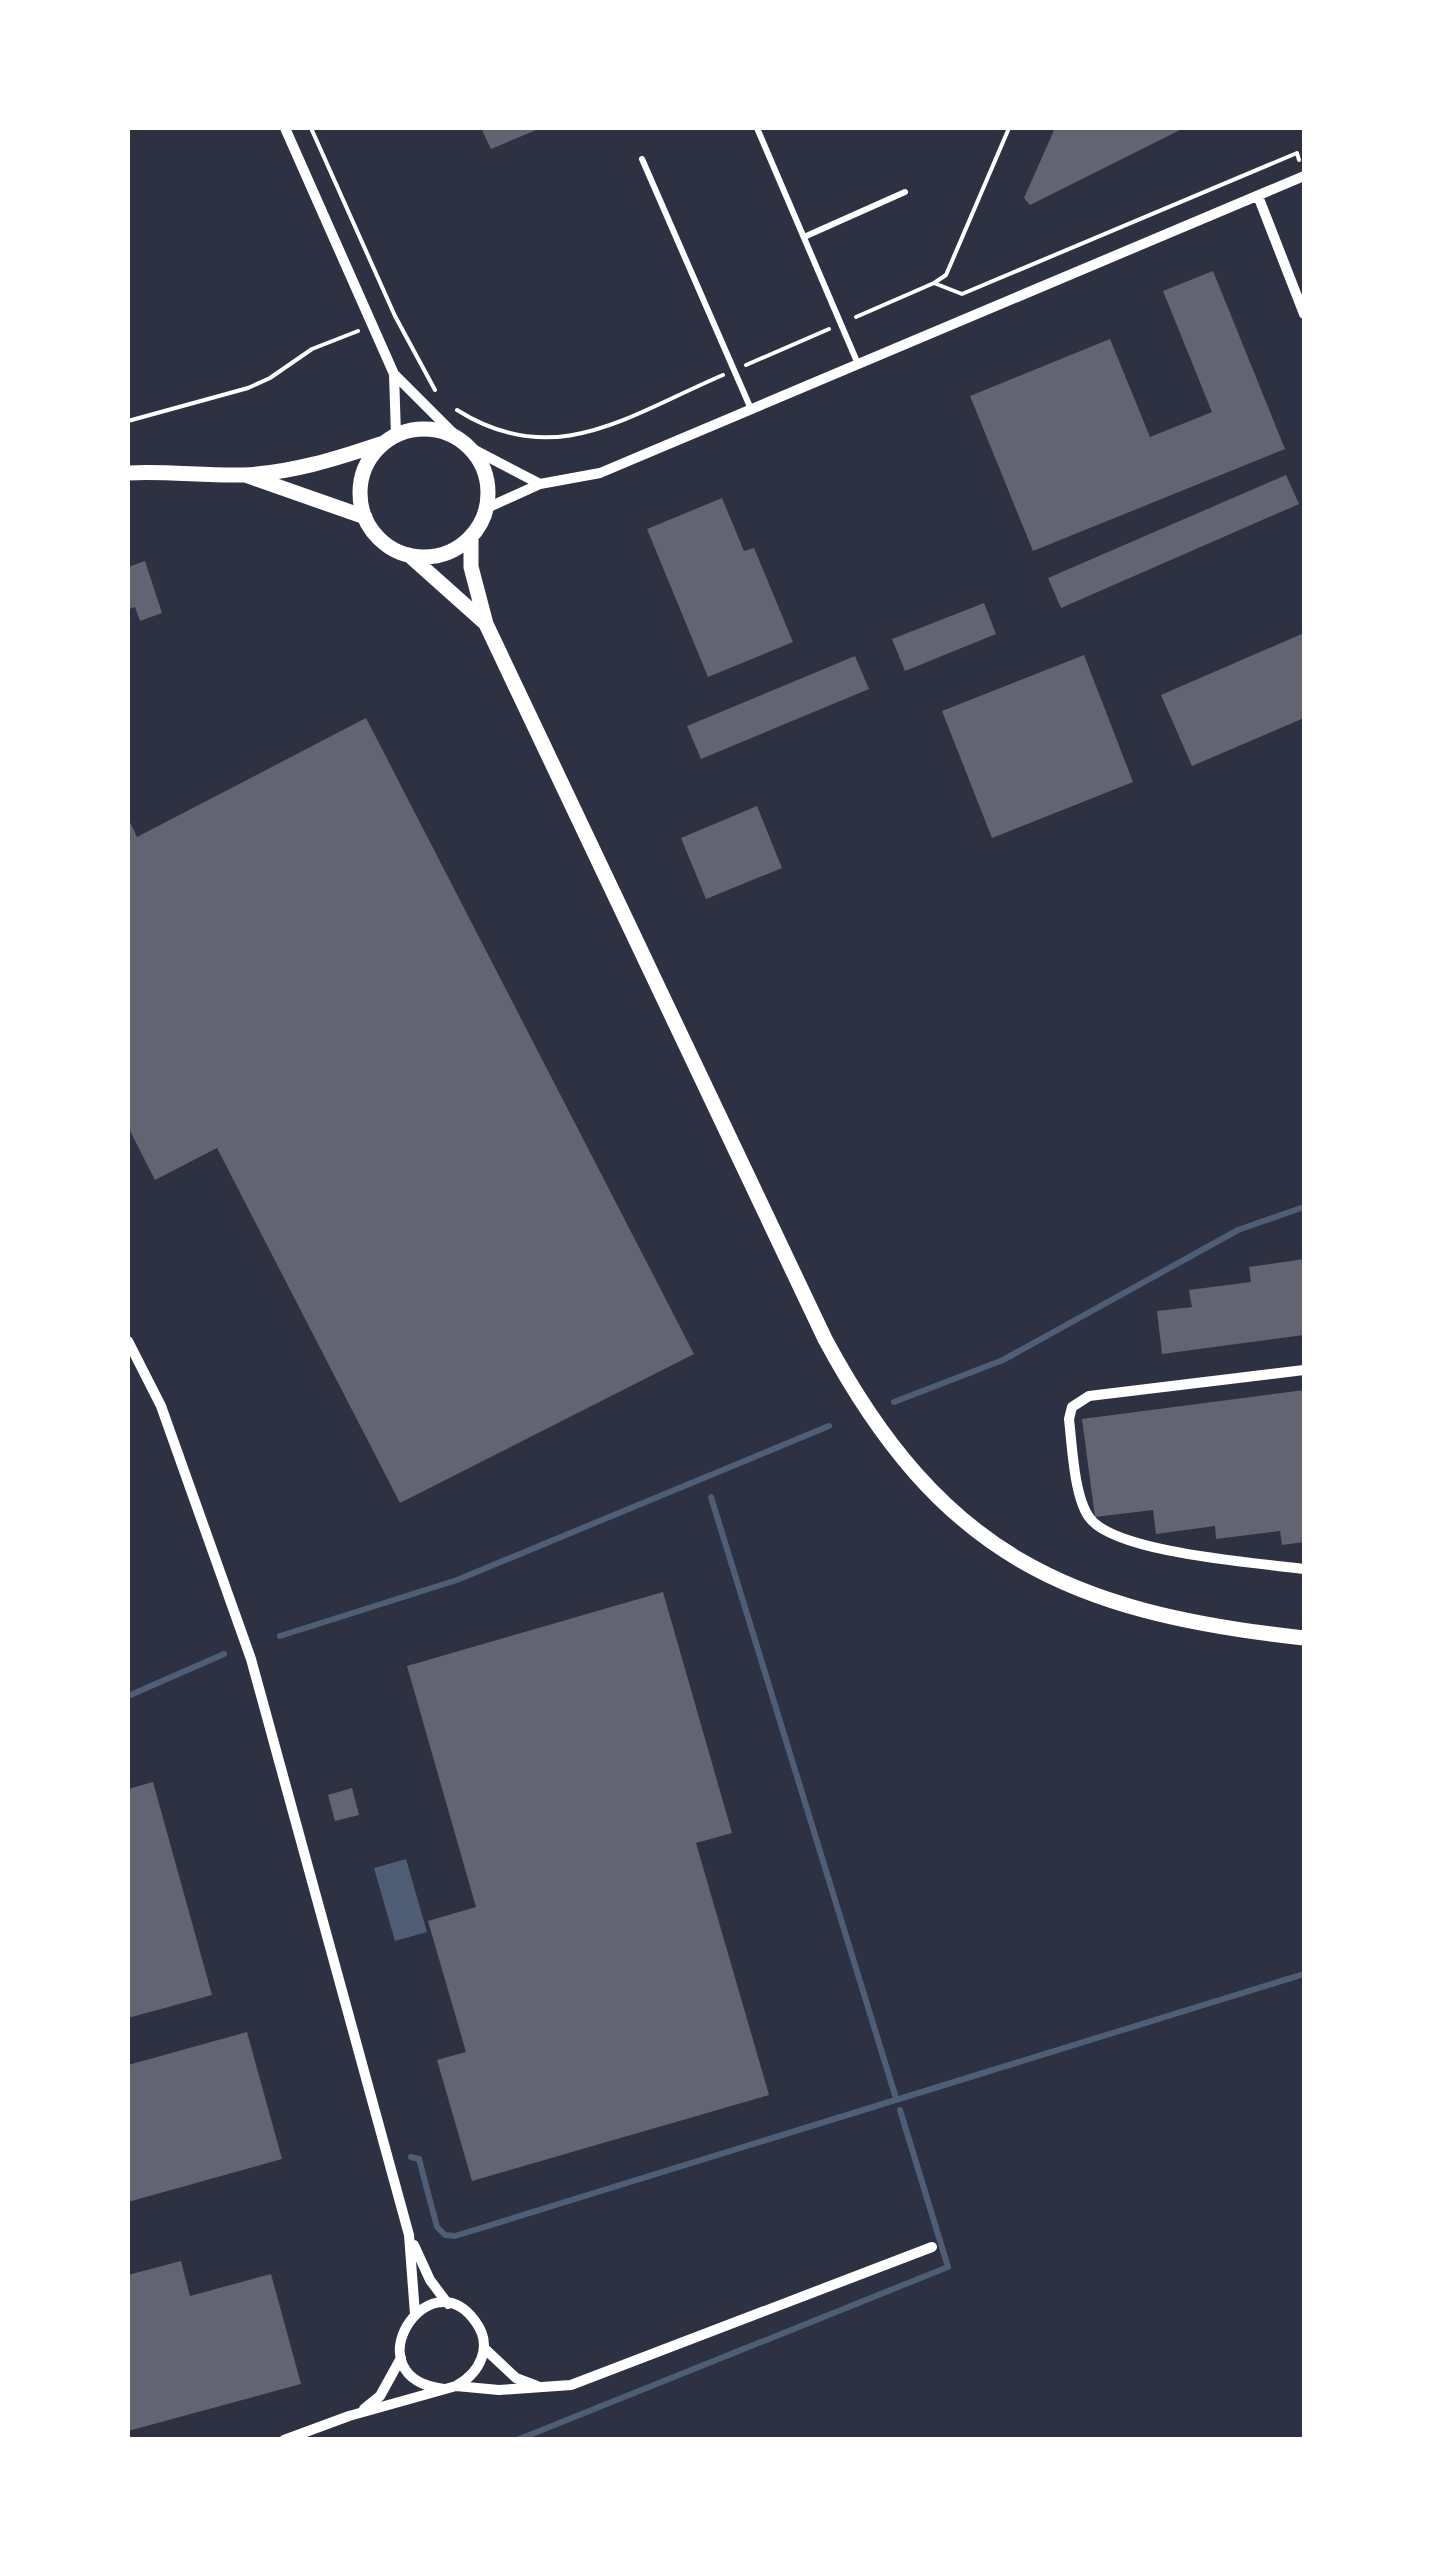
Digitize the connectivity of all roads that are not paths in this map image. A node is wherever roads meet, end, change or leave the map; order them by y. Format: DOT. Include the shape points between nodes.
graph roads {
  1 [pos="285,128"];
  2 [pos="757,128"];
  3 [pos="642,158"];
  4 [pos="1304,176"];
  5 [pos="905,192"];
  6 [pos="1258,196"];
  7 [pos="804,237"];
  8 [pos="1304,314"];
  9 [pos="858,364"];
  10 [pos="394,374"];
  11 [pos="751,410"];
  12 [pos="390,439"];
  13 [pos="463,442"];
  14 [pos="128,473"];
  15 [pos="244,475"];
  16 [pos="540,484"];
  17 [pos="487,508"];
  18 [pos="365,518"];
  19 [pos="471,536"];
  20 [pos="409,555"];
  21 [pos="486,624"];
  22 [pos="128,1341"];
  23 [pos="1304,1370"];
  24 [pos="1304,1569"];
  25 [pos="1304,1638"];
  26 [pos="409,2235"];
  27 [pos="932,2247"];
  28 [pos="448,2304"];
  29 [pos="415,2314"];
  30 [pos="484,2348"];
  31 [pos="401,2358"];
  32 [pos="450,2387"];
  33 [pos="542,2389"];
  34 [pos="349,2416"];
  35 [pos="284,2440"];
  1 -- 10 [label="street"];
  2 -- 7 [label="lane"];
  3 -- 11 [label="lane"];
  4 -- 6 [label="street"];
  5 -- 7 [label="lane"];
  6 -- 8 [label="street"];
  6 -- 9 [label="street"];
  7 -- 9 [label="lane"];
  9 -- 11 [label="street"];
  10 -- 12 [label="street"];
  10 -- 13 [label="street"];
  11 -- 16 [label="street" via="600,473"];
  12 -- 13 [label="street" via="416,429"];
  12 -- 15 [label="street" via="324,462"];
  12 -- 18 [label="street" via="362,477"];
  13 -- 16 [label="street"];
  13 -- 17 [label="street" via="486,475"];
  14 -- 15 [label="street"];
  15 -- 18 [label="street"];
  16 -- 17 [label="street"];
  17 -- 19 [label="street"];
  18 -- 20 [label="street" via="391,548"];
  19 -- 20 [label="street" via="443,554"];
  19 -- 21 [label="street"];
  20 -- 21 [label="street"];
  21 -- 25 [label="street" via="820,1328 906,1465 972,1527 1078,1590 1177,1620"];
  22 -- 26 [label="street" via="161,1406 251,1659"];
  23 -- 24 [label="street" via="1089,1396 1076,1403 1069,1419 1081,1500 1097,1527 1179,1552"];
  26 -- 28 [label="street"];
  26 -- 29 [label="street"];
  27 -- 33 [label="street" via="571,2386"];
  28 -- 29 [label="street"];
  28 -- 30 [label="street" via="478,2324"];
  29 -- 31 [label="street" via="402,2330"];
  30 -- 32 [label="street" via="476,2372"];
  30 -- 33 [label="street" via="516,2378"];
  31 -- 32 [label="street" via="417,2381"];
  31 -- 34 [label="street" via="380,2396"];
  32 -- 33 [label="street"];
  32 -- 34 [label="street"];
  34 -- 35 [label="street"];
}
